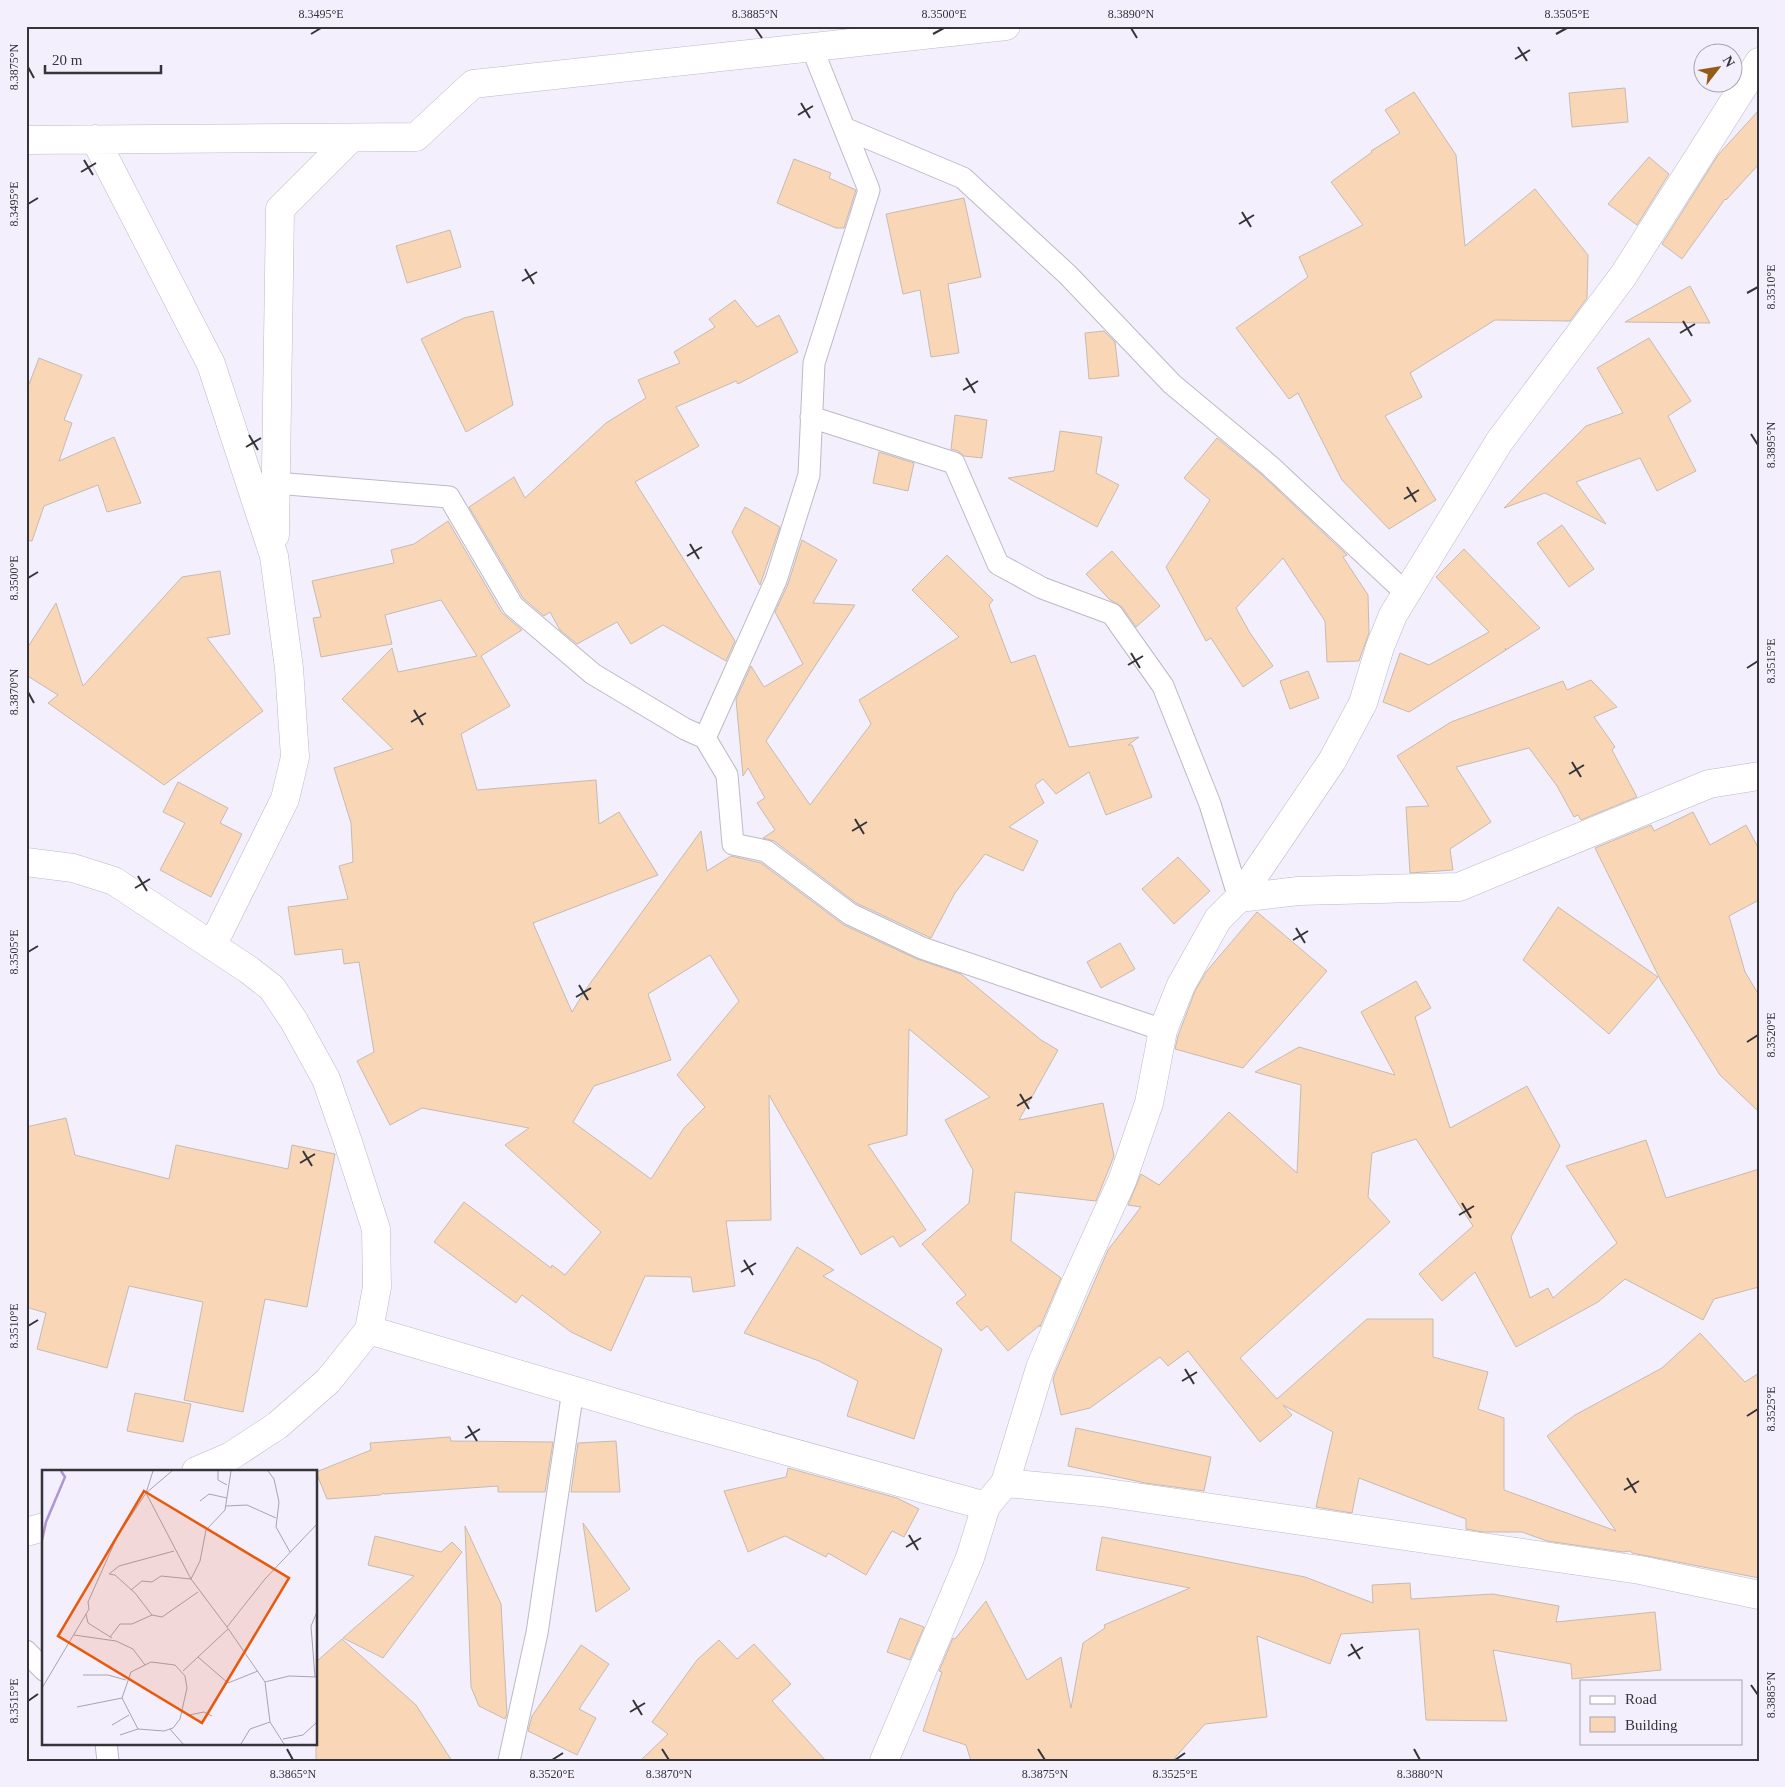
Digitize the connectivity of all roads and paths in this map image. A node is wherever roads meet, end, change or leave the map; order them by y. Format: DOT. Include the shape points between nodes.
graph roads {
  1 [pos="1006,26"];
  2 [pos="812,48"];
  3 [pos="1759,62"];
  4 [pos="844,128"];
  5 [pos="351,138"];
  6 [pos="26,140"];
  7 [pos="95,140"];
  8 [pos="811,417"];
  9 [pos="275,483"];
  10 [pos="274,556"];
  11 [pos="1406,594"];
  12 [pos="705,738"];
  13 [pos="1759,776"];
  14 [pos="26,862"];
  15 [pos="1239,898"];
  16 [pos="212,946"];
  17 [pos="1163,1030"];
  18 [pos="369,1330"];
  19 [pos="572,1390"];
  20 [pos="198,1470"];
  21 [pos="1005,1483"];
  22 [pos="986,1506"];
  23 [pos="42,1528"];
  24 [pos="26,1532"];
  25 [pos="1759,1596"];
  26 [pos="26,1651"];
  27 [pos="42,1668"];
  28 [pos="106,1744"];
  29 [pos="108,1761"];
  30 [pos="509,1761"];
  31 [pos="884,1761"];
  1 -- 2 [label="street"];
  2 -- 4 [label="lane"];
  2 -- 5 [label="street" via="473,84 416,137"];
  3 -- 11 [label="street" via="1623,276 1499,442"];
  4 -- 8 [label="lane" via="869,190 814,363"];
  4 -- 11 [label="lane" via="963,178 1068,275 1172,384 1269,465"];
  5 -- 7 [label="street"];
  5 -- 9 [label="street" via="280,210"];
  6 -- 7 [label="street"];
  7 -- 10 [label="street" via="211,364"];
  8 -- 12 [label="lane" via="809,475 776,580"];
  8 -- 15 [label="lane" via="954,463 998,564 1042,588 1112,614 1163,686 1210,804"];
  9 -- 10 [label="street"];
  9 -- 12 [label="lane" via="449,497 513,606 593,674 685,730"];
  10 -- 16 [label="street" via="289,668 295,757 285,799"];
  11 -- 15 [label="street" via="1380,647 1363,703 1332,761"];
  12 -- 17 [label="lane" via="727,775 732,844 766,852 850,914 922,948"];
  13 -- 15 [label="street" via="1709,784 1459,887 1298,891"];
  14 -- 16 [label="street" via="73,868 114,881"];
  15 -- 17 [label="street" via="1218,919 1180,985"];
  16 -- 18 [label="street" via="272,988 326,1079 376,1229 377,1287"];
  17 -- 21 [label="street" via="1149,1103 1122,1181 1040,1368"];
  18 -- 19 [label="street"];
  18 -- 20 [label="street" via="328,1382 278,1425 231,1456"];
  19 -- 22 [label="street"];
  19 -- 30 [label="lane" via="537,1633"];
  21 -- 22 [label="street"];
  21 -- 25 [label="street" via="1101,1492 1640,1570"];
  22 -- 31 [label="street" via="970,1558"];
  23 -- 24 [label="street"];
  26 -- 27 [label="lane"];
  28 -- 29 [label="lane"];
}
